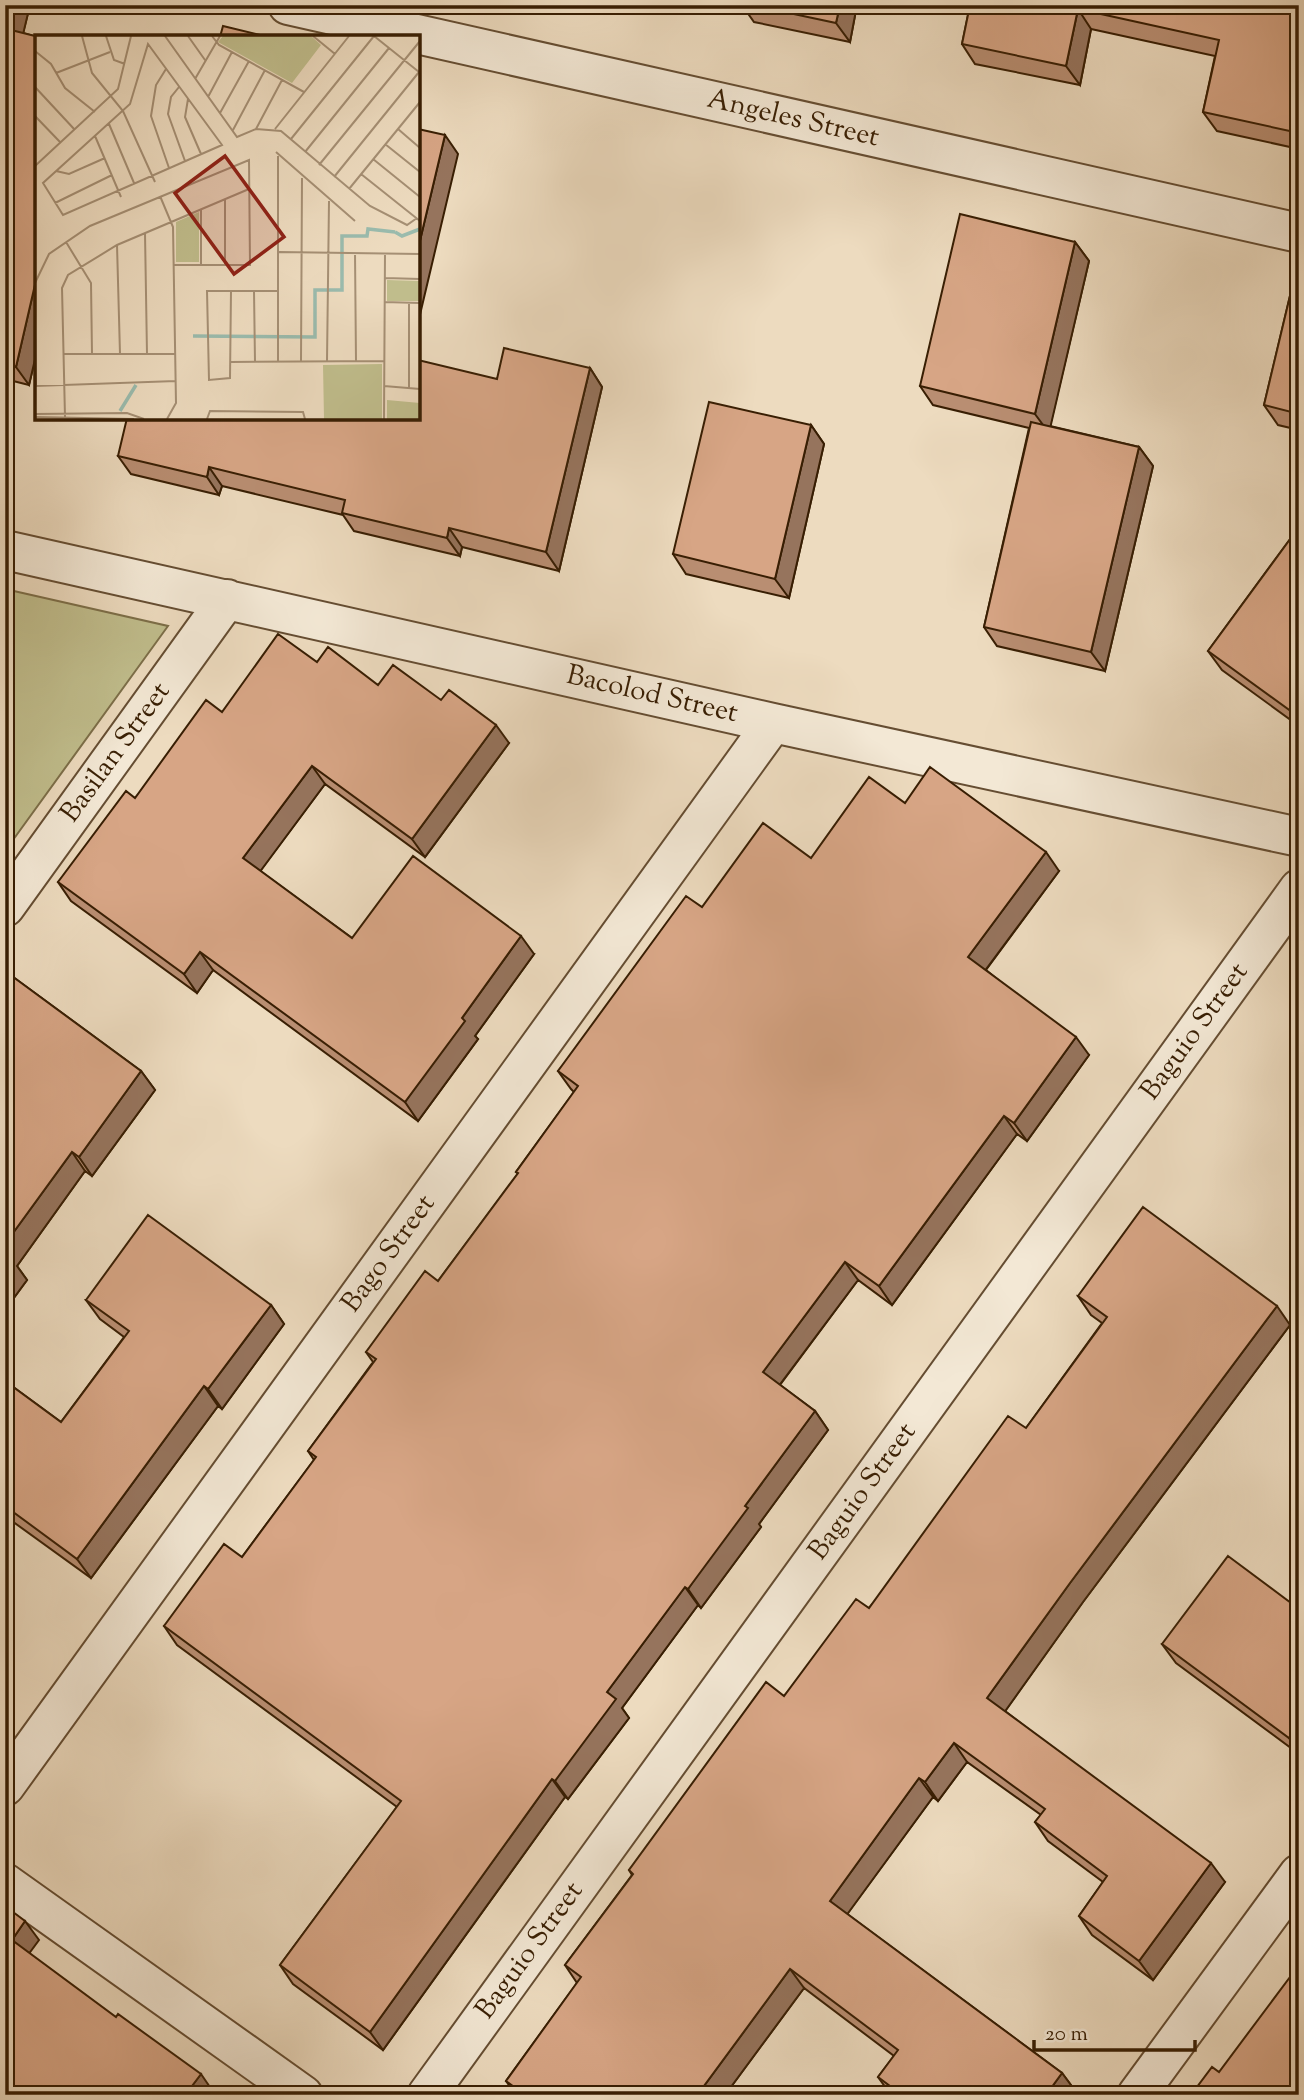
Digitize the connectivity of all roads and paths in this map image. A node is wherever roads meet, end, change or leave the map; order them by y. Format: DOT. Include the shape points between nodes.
graph roads {
  1 [pos="288,5"];
  2 [pos="1299,233"];
  3 [pos="5,550"];
  4 [pos="227,599"];
  5 [pos="773,723"];
  6 [pos="1299,837"];
  7 [pos="1299,889"];
  8 [pos="5,907"];
  9 [pos="5,1786"];
  10 [pos="1299,1874"];
  11 [pos="5,1883"];
  12 [pos="303,2095"];
  13 [pos="427,2095"];
  14 [pos="1138,2095"];
  1 -- 2 [label="street, Angeles Street"];
  3 -- 4 [label="street, Bacolod Street"];
  4 -- 5 [label="street, Bacolod Street"];
  4 -- 8 [label="street, Basilan Street"];
  5 -- 6 [label="street, Bacolod Street"];
  5 -- 9 [label="street, Bago Street"];
  7 -- 13 [label="street, Baguio Street"];
  10 -- 14 [label="street"];
  11 -- 12 [label="street"];
}
